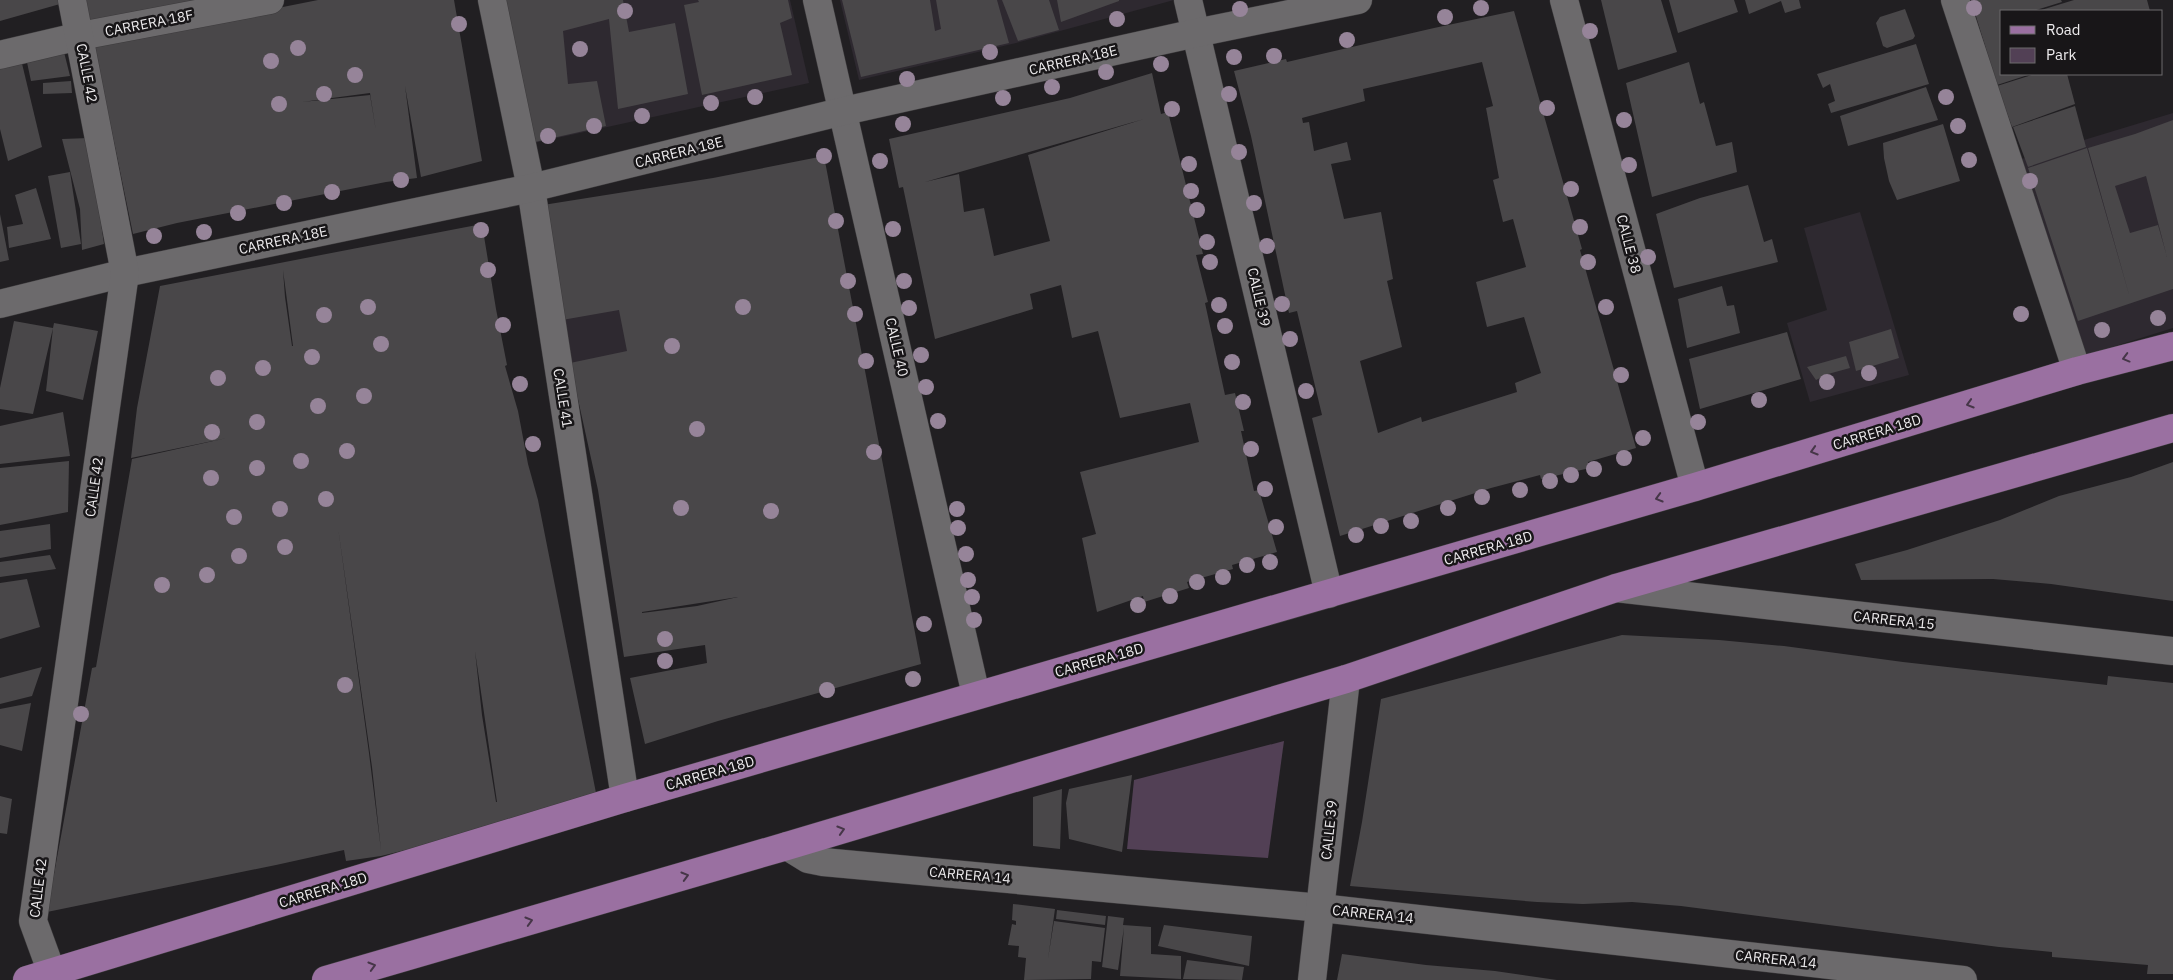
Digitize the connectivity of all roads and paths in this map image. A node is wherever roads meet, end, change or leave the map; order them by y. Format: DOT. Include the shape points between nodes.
graph roads {
  1 [pos="72,0"];
  2 [pos="270,0"];
  3 [pos="492,0"];
  4 [pos="817,0"];
  5 [pos="1188,0"];
  6 [pos="1358,0"];
  7 [pos="1564,0"];
  8 [pos="1955,0"];
  9 [pos="1196,33"];
  10 [pos="80,36"];
  11 [pos="0,55"];
  12 [pos="844,112"];
  13 [pos="531,188"];
  14 [pos="125,273"];
  15 [pos="0,304"];
  16 [pos="2173,346"];
  17 [pos="2077,371"];
  18 [pos="2173,428"];
  19 [pos="1694,487"];
  20 [pos="1616,588"];
  21 [pos="1330,594"];
  22 [pos="2173,652"];
  23 [pos="1346,679"];
  24 [pos="976,695"];
  25 [pos="625,798"];
  26 [pos="787,846"];
  27 [pos="1320,908"];
  28 [pos="39,977"];
  29 [pos="326,980"];
  30 [pos="1312,980"];
  31 [pos="1962,980"];
  1 -- 10 [label="street, CALLE 42"];
  2 -- 10 [label="street, CARRERA 18F"];
  3 -- 13 [label="street, CALLE 41"];
  4 -- 12 [label="street, CALLE 40"];
  5 -- 9 [label="street, CALLE 39"];
  6 -- 9 [label="street, CARRERA 18E"];
  7 -- 19 [label="street, CALLE 38"];
  8 -- 17 [label="street"];
  9 -- 12 [label="street, CARRERA 18E"];
  9 -- 21 [label="street, CALLE 39"];
  10 -- 11 [label="street, CARRERA 18F"];
  10 -- 14 [label="street, CALLE 42"];
  12 -- 13 [label="street, CARRERA 18E"];
  12 -- 24 [label="street, CALLE 40"];
  13 -- 14 [label="street, CARRERA 18E"];
  13 -- 25 [label="street, CALLE 41"];
  14 -- 15 [label="street, CARRERA 18E"];
  14 -- 28 [label="street, CALLE 42" via="32,921"];
  16 -- 17 [label="main road, CARRERA 18D, one-way"];
  17 -- 19 [label="main road, CARRERA 18D, one-way"];
  18 -- 20 [label="main road"];
  19 -- 21 [label="main road, CARRERA 18D, one-way"];
  20 -- 22 [label="street, CARRERA 15"];
  20 -- 23 [label="main road"];
  21 -- 24 [label="main road, CARRERA 18D"];
  26 -- 23 [label="main road, one-way"];
  23 -- 27 [label="street, CALLE 39"];
  24 -- 25 [label="main road, CARRERA 18D"];
  25 -- 28 [label="main road, CARRERA 18D"];
  26 -- 27 [label="street, CARRERA 14" via="808,859 822,862"];
  29 -- 26 [label="main road, one-way"];
  27 -- 30 [label="street, CALLE 39"];
  27 -- 31 [label="street, CARRERA 14"];
}
